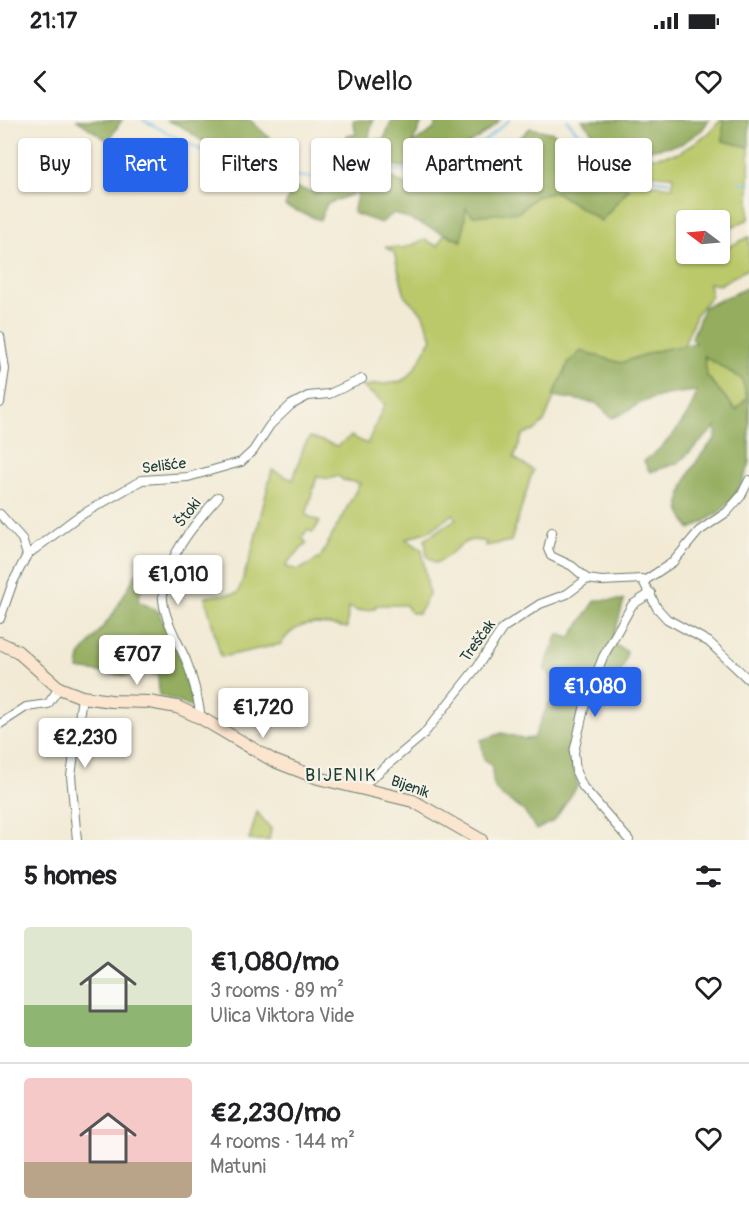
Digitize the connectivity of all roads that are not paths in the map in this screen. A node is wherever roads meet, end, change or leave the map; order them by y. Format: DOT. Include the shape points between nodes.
graph roads {
  1 [pos="0,336"];
  2 [pos="362,379"];
  3 [pos="0,403"];
  4 [pos="749,480"];
  5 [pos="218,497"];
  6 [pos="0,514"];
  7 [pos="552,532"];
  8 [pos="27,555"];
  9 [pos="587,579"];
  10 [pos="644,581"];
  11 [pos="651,593"];
  12 [pos="0,619"];
  13 [pos="0,643"];
  14 [pos="749,680"];
  15 [pos="59,688"];
  16 [pos="82,697"];
  17 [pos="201,717"];
  18 [pos="0,724"];
  19 [pos="360,788"];
  20 [pos="77,840"];
  21 [pos="481,840"];
  22 [pos="629,840"];
  1 -- 3 [label="street" via="5,369"];
  2 -- 8 [label="street, Selišće" via="291,405 270,424 253,452 241,462 188,477 136,483 76,518"];
  4 -- 10 [label="street" via="728,512 699,531 673,562"];
  5 -- 17 [label="street, Štoki" via="183,542 163,595 193,681"];
  6 -- 8 [label="street" via="22,538"];
  7 -- 9 [label="street" via="548,549 551,556"];
  8 -- 12 [label="street, Selišće"];
  9 -- 10 [label="street"];
  9 -- 19 [label="street, Treščak" via="567,594 540,604 503,627 423,735"];
  10 -- 11 [label="street"];
  11 -- 14 [label="street" via="667,619 710,642"];
  11 -- 22 [label="street" via="632,605 603,657 586,700 574,753 579,780 588,795"];
  13 -- 15 [label="main road, Bijenik" via="17,651"];
  15 -- 16 [label="main road, Bijenik"];
  15 -- 18 [label="street" via="48,704 26,707"];
  16 -- 17 [label="main road, Bijenik" via="161,703"];
  16 -- 20 [label="street" via="71,776"];
  17 -- 19 [label="main road, Bijenik" via="274,761 318,778"];
  19 -- 21 [label="main road, Bijenik" via="413,801"];
}
